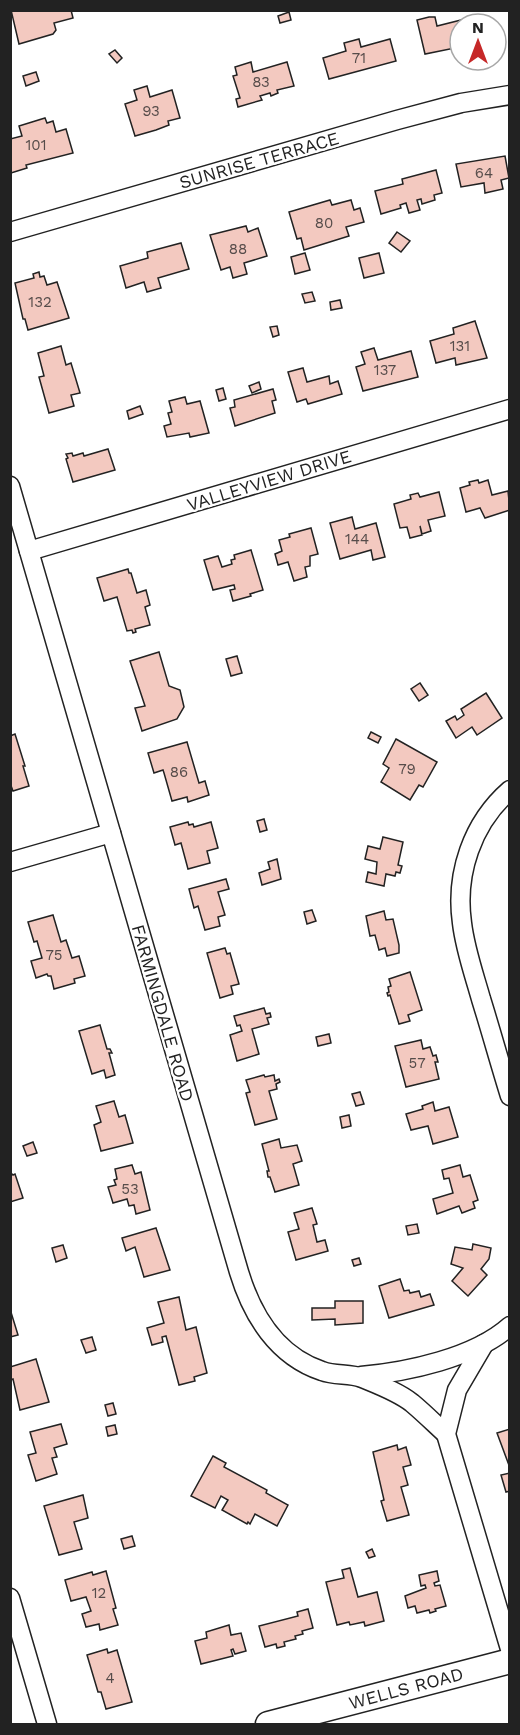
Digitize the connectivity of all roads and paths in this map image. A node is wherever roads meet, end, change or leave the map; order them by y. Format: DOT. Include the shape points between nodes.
graph roads {
  1 [pos="510,95"];
  2 [pos="10,232"];
  3 [pos="510,409"];
  4 [pos="10,486"];
  5 [pos="29,551"];
  6 [pos="510,790"];
  7 [pos="111,833"];
  8 [pos="10,862"];
  9 [pos="510,1096"];
  10 [pos="510,1326"];
  11 [pos="484,1344"];
  12 [pos="359,1377"];
  13 [pos="446,1434"];
  14 [pos="10,1598"];
  15 [pos="510,1649"];
  16 [pos="510,1661"];
  17 [pos="47,1725"];
  18 [pos="268,1725"];
  1 -- 2 [label="street, SUNRISE TERRACE" via="397,120"];
  3 -- 5 [label="street, VALLEYVIEW DRIVE"];
  4 -- 5 [label="street, FARMINGDALE ROAD"];
  5 -- 7 [label="street, FARMINGDALE ROAD"];
  6 -- 9 [label="street" via="489,811 474,836 460,904 466,947"];
  7 -- 8 [label="street"];
  7 -- 12 [label="street, FARMINGDALE ROAD" via="250,1302 271,1336 294,1357 322,1371"];
  10 -- 11 [label="street"];
  11 -- 12 [label="street" via="427,1364"];
  11 -- 13 [label="street" via="457,1390"];
  12 -- 13 [label="street, FARMINGDALE ROAD" via="409,1401"];
  13 -- 15 [label="street"];
  14 -- 17 [label="street"];
  16 -- 18 [label="main road, WELLS ROAD"];
}
